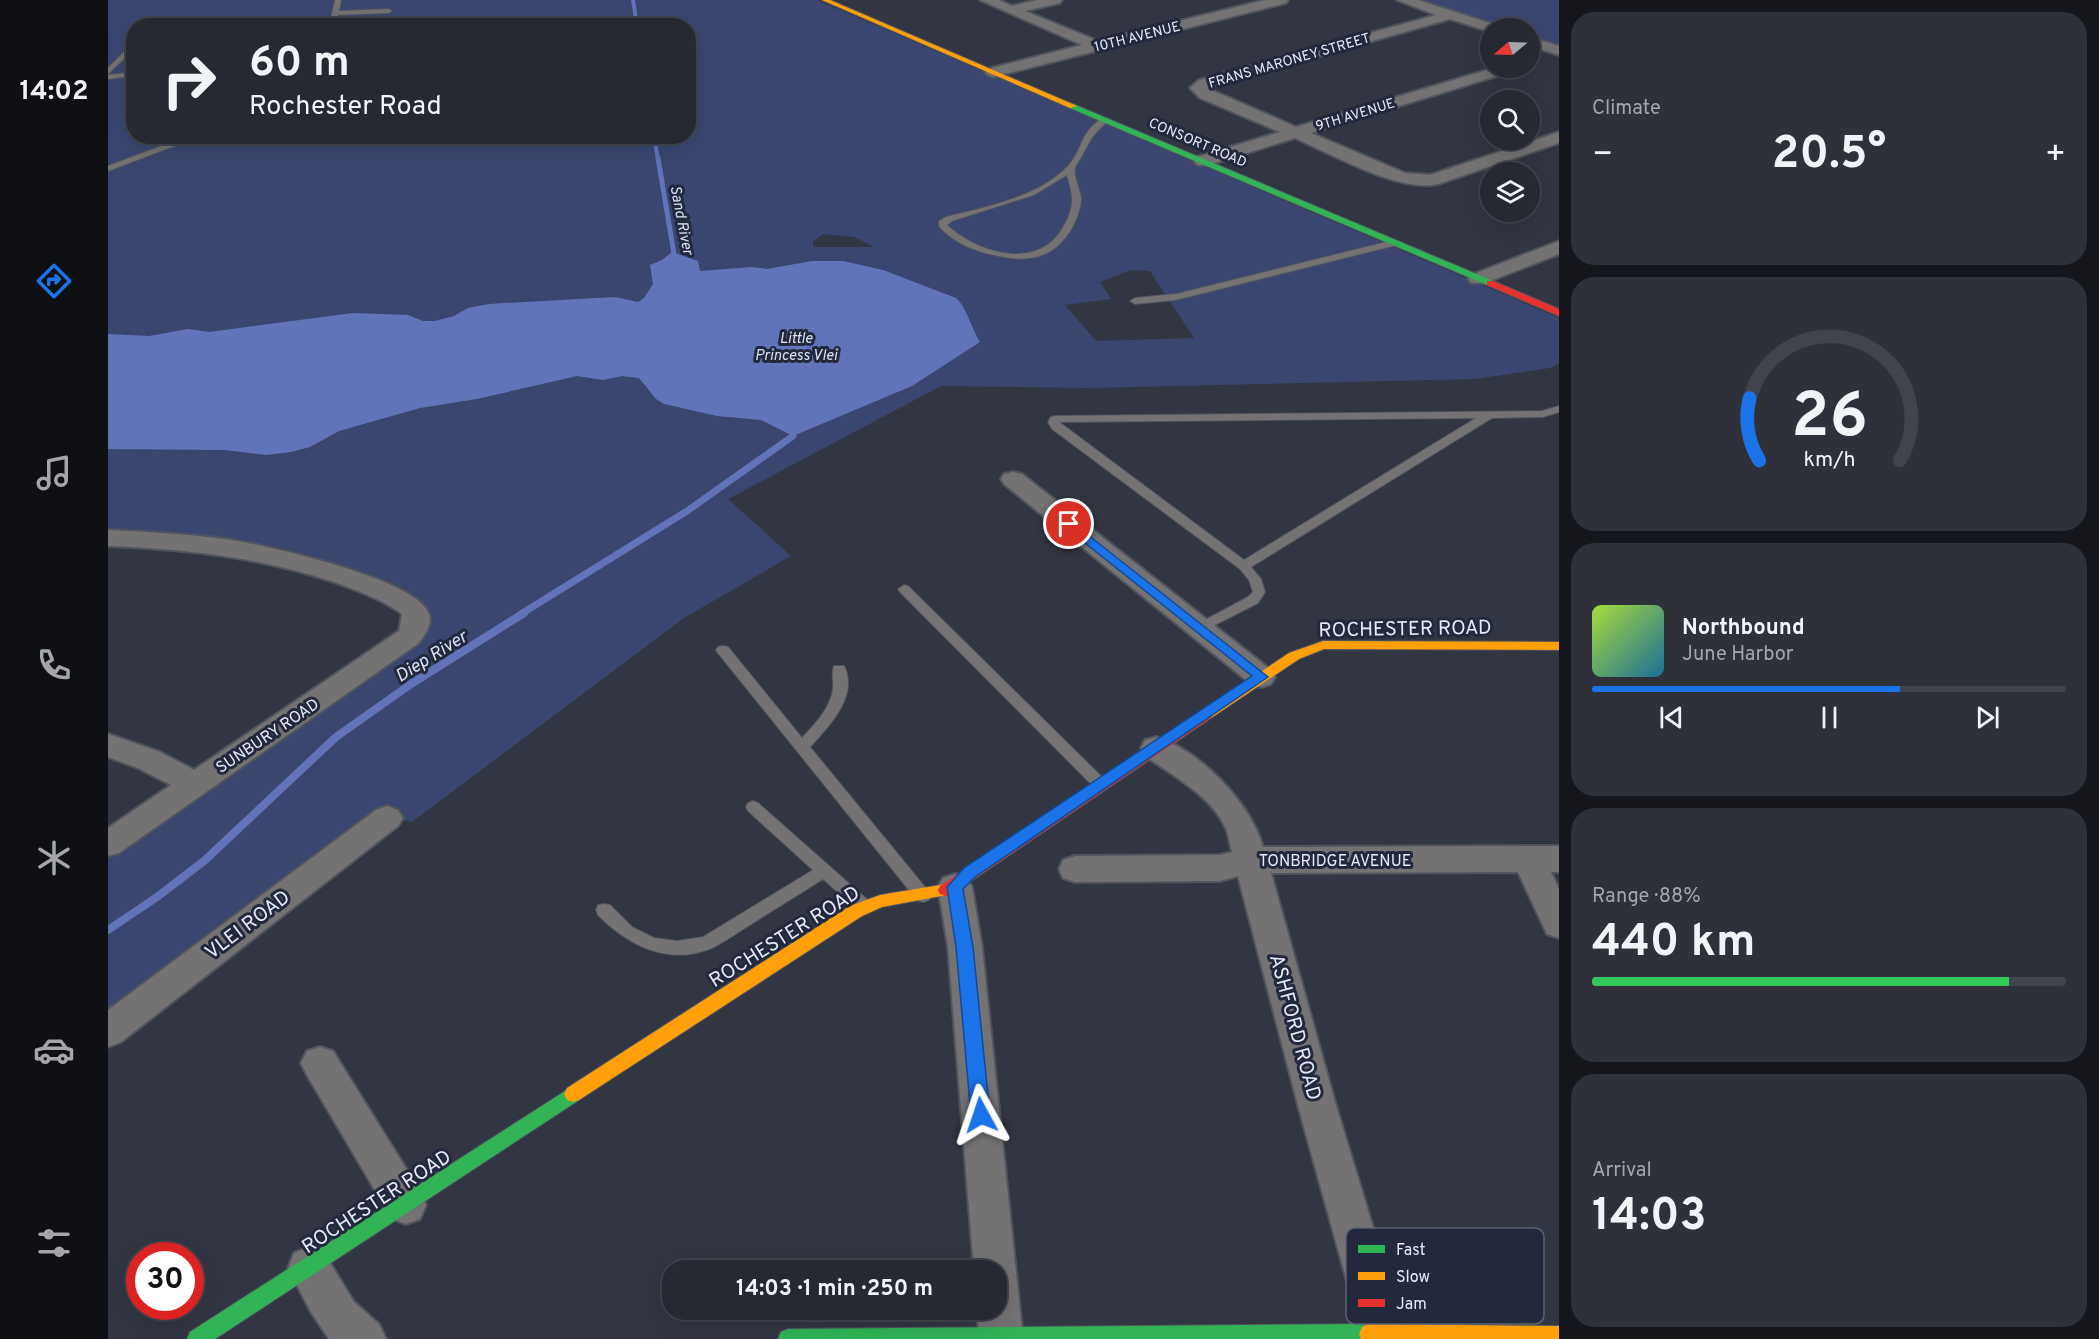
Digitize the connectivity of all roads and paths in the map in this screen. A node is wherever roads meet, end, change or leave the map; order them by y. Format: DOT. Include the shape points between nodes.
graph roads {
  1 [pos="338,0"];
  2 [pos="825,0"];
  3 [pos="987,0"];
  4 [pos="1055,0"];
  5 [pos="1281,0"];
  6 [pos="1404,0"];
  7 [pos="1011,10"];
  8 [pos="389,11"];
  9 [pos="335,13"];
  10 [pos="1451,15"];
  11 [pos="334,18"];
  12 [pos="1480,24"];
  13 [pos="1540,44"];
  14 [pos="1096,46"];
  15 [pos="1559,51"];
  16 [pos="126,53"];
  17 [pos="1540,58"];
  18 [pos="108,72"];
  19 [pos="993,72"];
  20 [pos="126,75"];
  21 [pos="1480,76"];
  22 [pos="108,77"];
  23 [pos="1105,120"];
  24 [pos="1296,132"];
  25 [pos="1559,137"];
  26 [pos="175,144"];
  27 [pos="1203,161"];
  28 [pos="1071,168"];
  29 [pos="108,169"];
  30 [pos="1394,243"];
  31 [pos="1559,247"];
  32 [pos="1478,279"];
  33 [pos="1135,301"];
  34 [pos="1559,313"];
  35 [pos="1559,409"];
  36 [pos="1492,413"];
  37 [pos="1431,414"];
  38 [pos="1455,436"];
  39 [pos="1013,479"];
  40 [pos="108,538"];
  41 [pos="1244,567"];
  42 [pos="904,589"];
  43 [pos="1199,629"];
  44 [pos="1559,646"];
  45 [pos="723,650"];
  46 [pos="839,669"];
  47 [pos="1261,677"];
  48 [pos="108,745"];
  49 [pos="803,746"];
  50 [pos="1156,748"];
  51 [pos="195,783"];
  52 [pos="1101,785"];
  53 [pos="753,807"];
  54 [pos="387,818"];
  55 [pos="108,844"];
  56 [pos="1544,859"];
  57 [pos="1251,860"];
  58 [pos="1075,869"];
  59 [pos="824,871"];
  60 [pos="939,892"];
  61 [pos="864,906"];
  62 [pos="604,910"];
  63 [pos="1559,924"];
  64 [pos="108,1030"];
  65 [pos="320,1063"];
  66 [pos="406,1205"];
  67 [pos="1353,1228"];
  68 [pos="994,1260"];
  69 [pos="309,1268"];
  70 [pos="999,1320"];
  71 [pos="1384,1336"];
  72 [pos="1559,1336"];
  73 [pos="1001,1338"];
  74 [pos="196,1339"];
  75 [pos="364,1339"];
  76 [pos="788,1339"];
  1 -- 9 [label="lane"];
  2 -- 19 [label="street, CONSORT ROAD"];
  3 -- 7 [label="street"];
  4 -- 7 [label="street"];
  5 -- 14 [label="street, 10TH AVENUE"];
  6 -- 10 [label="street"];
  7 -- 14 [label="street"];
  8 -- 9 [label="lane"];
  9 -- 11 [label="lane"];
  10 -- 12 [label="street"];
  10 -- 24 [label="street, FRANS MARONEY STREET" via="1199,86 1206,95"];
  13 -- 15 [label="street"];
  14 -- 19 [label="street, 10TH AVENUE"];
  15 -- 17 [label="street"];
  16 -- 18 [label="lane"];
  19 -- 23 [label="street, CONSORT ROAD"];
  20 -- 22 [label="lane"];
  21 -- 24 [label="street, 9TH AVENUE"];
  23 -- 27 [label="street, CONSORT ROAD"];
  23 -- 28 [label="lane" via="1089,131"];
  24 -- 25 [label="street" via="1400,177 1424,181"];
  24 -- 27 [label="street, 9TH AVENUE"];
  26 -- 29 [label="lane"];
  27 -- 30 [label="street, CONSORT ROAD"];
  28 -- 28 [label="lane" via="1076,206 1066,228 1045,252 1018,256 975,248 958,241 943,226 949,219 1029,193"];
  30 -- 32 [label="street, CONSORT ROAD"];
  30 -- 33 [label="lane" via="1176,297"];
  31 -- 32 [label="street"];
  32 -- 34 [label="street, CONSORT ROAD"];
  35 -- 36 [label="lane" via="1543,414"];
  36 -- 37 [label="lane"];
  36 -- 38 [label="lane"];
  37 -- 38 [label="lane" via="1449,425"];
  37 -- 41 [label="lane" via="1055,419 1056,427"];
  38 -- 41 [label="lane"];
  39 -- 43 [label="street"];
  40 -- 51 [label="street, SUNBURY ROAD" via="220,547 304,564 394,597 413,609 417,619 409,637"];
  41 -- 43 [label="lane" via="1255,579 1259,592 1253,600"];
  42 -- 52 [label="lane"];
  43 -- 47 [label="street"];
  44 -- 47 [label="street, ROCHESTER ROAD" via="1323,645 1294,656"];
  45 -- 49 [label="lane"];
  46 -- 49 [label="lane" via="843,683 840,700"];
  47 -- 50 [label="street, ROCHESTER ROAD"];
  48 -- 51 [label="street"];
  49 -- 60 [label="lane"];
  50 -- 52 [label="street, ROCHESTER ROAD"];
  50 -- 57 [label="street, ASHFORD ROAD" via="1226,803 1242,828"];
  51 -- 55 [label="street, SUNBURY ROAD"];
  52 -- 60 [label="street, ROCHESTER ROAD"];
  53 -- 59 [label="lane"];
  54 -- 64 [label="street, VLEI ROAD"];
  56 -- 57 [label="street, TONBRIDGE AVENUE"];
  56 -- 63 [label="street"];
  57 -- 58 [label="street, TONBRIDGE AVENUE" via="1220,868"];
  57 -- 67 [label="street, ASHFORD ROAD"];
  59 -- 61 [label="lane"];
  59 -- 62 [label="lane" via="708,942 689,948 649,944 627,934"];
  60 -- 61 [label="street, ROCHESTER ROAD"];
  60 -- 68 [label="street" via="965,947"];
  61 -- 66 [label="street, ROCHESTER ROAD"];
  65 -- 66 [label="street"];
  66 -- 69 [label="street, ROCHESTER ROAD"];
  69 -- 74 [label="street, ROCHESTER ROAD"];
  69 -- 75 [label="street" via="338,1317"];
  70 -- 73 [label="street"];
  71 -- 72 [label="street"];
  71 -- 73 [label="street"];
  73 -- 76 [label="street"];
}
